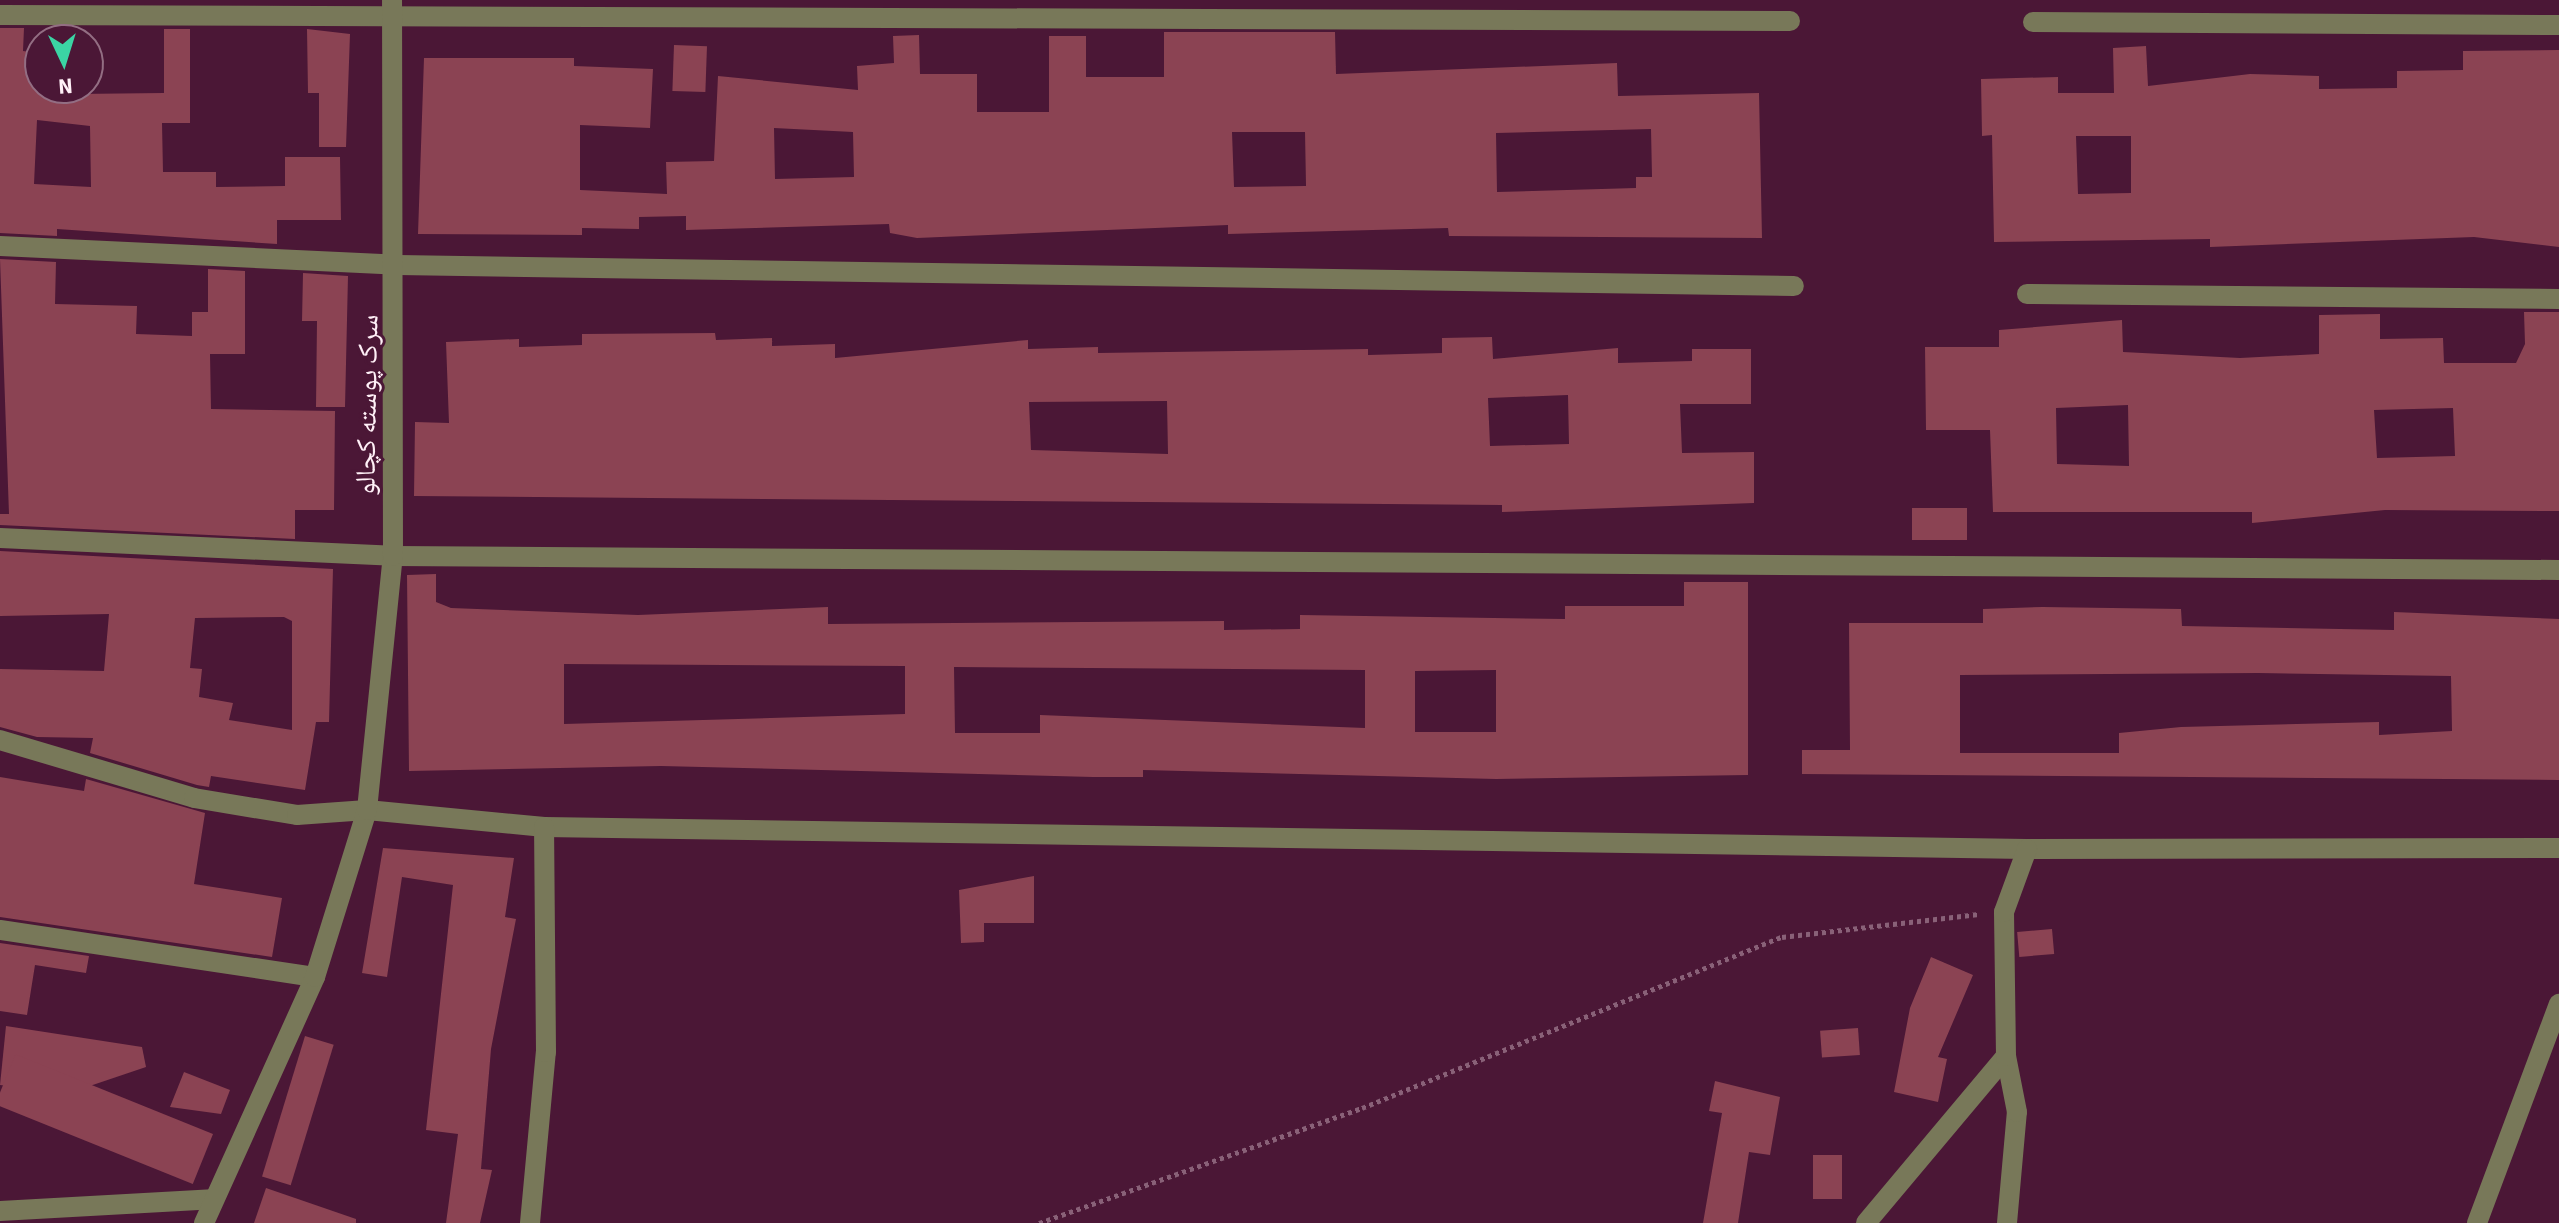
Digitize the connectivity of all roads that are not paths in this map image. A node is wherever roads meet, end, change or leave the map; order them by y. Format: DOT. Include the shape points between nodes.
graph roads {
  1 [pos="392,10"];
  2 [pos="0,15"];
  3 [pos="1790,21"];
  4 [pos="2033,22"];
  5 [pos="2559,25"];
  6 [pos="0,246"];
  7 [pos="398,265"];
  8 [pos="1794,286"];
  9 [pos="2027,294"];
  10 [pos="2559,299"];
  11 [pos="0,538"];
  12 [pos="393,556"];
  13 [pos="2559,570"];
  14 [pos="0,740"];
  15 [pos="367,810"];
  16 [pos="544,827"];
  17 [pos="2559,848"];
  18 [pos="2027,849"];
  19 [pos="0,930"];
  20 [pos="315,977"];
  21 [pos="2559,1004"];
  22 [pos="2006,1056"];
  23 [pos="212,1199"];
  24 [pos="0,1211"];
  25 [pos="204,1223"];
  26 [pos="530,1223"];
  27 [pos="1866,1223"];
  28 [pos="2007,1223"];
  29 [pos="2477,1223"];
  1 -- 2 [label="street"];
  1 -- 3 [label="street"];
  1 -- 7 [label="street, سرک پوسته کچالو"];
  4 -- 5 [label="street"];
  6 -- 7 [label="street"];
  7 -- 8 [label="street"];
  7 -- 12 [label="street, سرک پوسته کچالو"];
  9 -- 10 [label="street"];
  11 -- 12 [label="street"];
  12 -- 13 [label="street"];
  12 -- 15 [label="street, سرک پوسته کچالو"];
  14 -- 15 [label="street" via="194,798 297,815"];
  15 -- 16 [label="street"];
  15 -- 20 [label="street, سرک پوسته کچالو"];
  16 -- 18 [label="street"];
  16 -- 26 [label="street" via="546,1052"];
  17 -- 18 [label="street"];
  18 -- 22 [label="street" via="2004,912"];
  19 -- 20 [label="street"];
  20 -- 23 [label="street, سرک پوسته کچالو"];
  21 -- 29 [label="street"];
  22 -- 27 [label="street"];
  22 -- 28 [label="street" via="2017,1112"];
  23 -- 24 [label="street"];
  23 -- 25 [label="street, سرک پوسته کچالو"];
}
